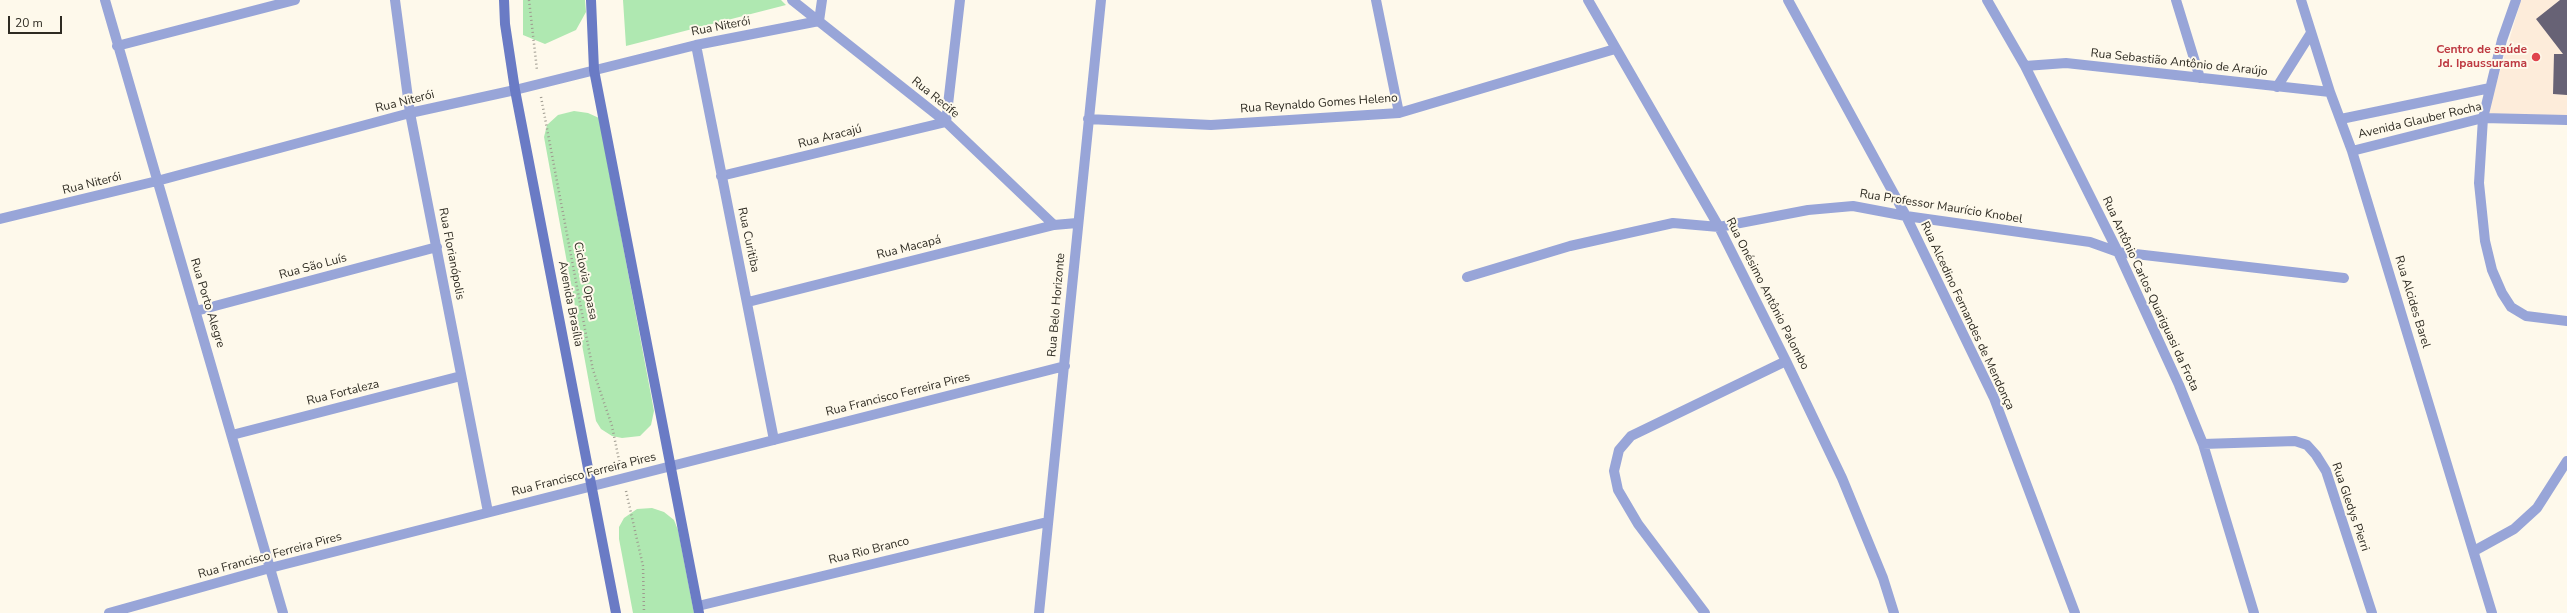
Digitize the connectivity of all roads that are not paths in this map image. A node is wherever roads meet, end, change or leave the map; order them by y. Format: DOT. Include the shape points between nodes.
graph roads {
  1 [pos="105,0"];
  2 [pos="295,0"];
  3 [pos="395,0"];
  4 [pos="504,0"];
  5 [pos="591,0"];
  6 [pos="792,0"];
  7 [pos="822,0"];
  8 [pos="960,0"];
  9 [pos="1101,0"];
  10 [pos="1376,0"];
  11 [pos="1588,0"];
  12 [pos="1788,0"];
  13 [pos="1987,0"];
  14 [pos="2176,0"];
  15 [pos="2301,0"];
  16 [pos="2516,0"];
  17 [pos="819,22"];
  18 [pos="2311,33"];
  19 [pos="696,45"];
  20 [pos="117,46"];
  21 [pos="1615,49"];
  22 [pos="2025,66"];
  23 [pos="594,70"];
  24 [pos="2200,78"];
  25 [pos="2277,86"];
  26 [pos="2490,88"];
  27 [pos="516,90"];
  28 [pos="2330,92"];
  29 [pos="1399,113"];
  30 [pos="410,114"];
  31 [pos="2341,118"];
  32 [pos="2483,118"];
  33 [pos="1088,119"];
  34 [pos="2567,120"];
  35 [pos="946,122"];
  36 [pos="2352,151"];
  37 [pos="721,176"];
  38 [pos="157,181"];
  39 [pos="1906,216"];
  40 [pos="0,220"];
  41 [pos="1077,223"];
  42 [pos="1054,226"];
  43 [pos="1719,227"];
  44 [pos="437,247"];
  45 [pos="2118,252"];
  46 [pos="1467,277"];
  47 [pos="2344,278"];
  48 [pos="748,302"];
  49 [pos="196,311"];
  50 [pos="2567,321"];
  51 [pos="1786,361"];
  52 [pos="1065,366"];
  53 [pos="461,376"];
  54 [pos="232,434"];
  55 [pos="774,440"];
  56 [pos="2203,444"];
  57 [pos="2567,461"];
  58 [pos="672,466"];
  59 [pos="591,486"];
  60 [pos="488,512"];
  61 [pos="1047,522"];
  62 [pos="2474,551"];
  63 [pos="270,568"];
  64 [pos="698,609"];
  65 [pos="110,613"];
  66 [pos="283,613"];
  67 [pos="616,613"];
  68 [pos="1039,613"];
  69 [pos="1705,613"];
  70 [pos="1894,613"];
  71 [pos="2075,613"];
  72 [pos="2254,613"];
  73 [pos="2372,613"];
  74 [pos="2492,613"];
  1 -- 20 [label="street, Rua Porto Alegre"];
  2 -- 20 [label="street"];
  3 -- 30 [label="street, Rua Florianópolis"];
  4 -- 27 [label="main road, Avenida Brasília" via="505,24"];
  5 -- 23 [label="main road"];
  6 -- 17 [label="street, Rua Recife"];
  7 -- 17 [label="street"];
  8 -- 35 [label="street"];
  9 -- 33 [label="street, Rua Belo Horizonte"];
  10 -- 29 [label="street"];
  11 -- 21 [label="street, Rua Onésimo Antônio Palombo"];
  12 -- 39 [label="street, Rua Alcedino Fernandes de Mendonça"];
  13 -- 22 [label="street, Rua Antônio Carlos Quariguasi da Frota"];
  14 -- 24 [label="street"];
  15 -- 18 [label="street, Rua Alcides Barel"];
  16 -- 26 [label="street" via="2502,40"];
  17 -- 19 [label="street, Rua Niterói"];
  17 -- 35 [label="street, Rua Recife"];
  18 -- 25 [label="street"];
  18 -- 28 [label="street, Rua Alcides Barel"];
  19 -- 23 [label="street, Rua Niterói"];
  19 -- 37 [label="street, Rua Curitiba"];
  20 -- 38 [label="street, Rua Porto Alegre"];
  21 -- 29 [label="street, Rua Reynaldo Gomes Heleno"];
  21 -- 43 [label="street, Rua Onésimo Antônio Palombo"];
  22 -- 24 [label="street, Rua Sebastião Antônio de Araújo" via="2066,63"];
  22 -- 45 [label="street, Rua Antônio Carlos Quariguasi da Frota"];
  23 -- 27 [label="street, Rua Niterói"];
  23 -- 58 [label="main road"];
  24 -- 25 [label="street, Rua Sebastião Antônio de Araújo"];
  25 -- 28 [label="street, Rua Sebastião Antônio de Araújo"];
  26 -- 31 [label="street, Avenida Glauber Rocha"];
  26 -- 32 [label="street"];
  27 -- 30 [label="street, Rua Niterói"];
  27 -- 59 [label="main road, Avenida Brasília"];
  28 -- 31 [label="street, Rua Alcides Barel"];
  29 -- 33 [label="street, Rua Reynaldo Gomes Heleno" via="1211,125"];
  30 -- 38 [label="street, Rua Niterói"];
  30 -- 44 [label="street, Rua Florianópolis"];
  31 -- 36 [label="street, Rua Alcides Barel"];
  32 -- 34 [label="street, Avenida Glauber Rocha"];
  32 -- 36 [label="street, Avenida Glauber Rocha"];
  32 -- 50 [label="street" via="2479,183 2485,241 2492,270 2502,293 2512,307 2526,316"];
  33 -- 41 [label="street, Rua Belo Horizonte"];
  35 -- 37 [label="street, Rua Aracajú"];
  35 -- 42 [label="street, Rua Recife"];
  36 -- 62 [label="street, Rua Alcides Barel"];
  37 -- 48 [label="street, Rua Curitiba"];
  38 -- 40 [label="street, Rua Niterói"];
  38 -- 49 [label="street, Rua Porto Alegre"];
  39 -- 43 [label="street, Rua Professor Maurício Knobel" via="1853,206 1808,210"];
  39 -- 45 [label="street, Rua Professor Maurício Knobel" via="2090,242"];
  39 -- 71 [label="street, Rua Alcedino Fernandes de Mendonça" via="1994,398"];
  41 -- 42 [label="street, Rua Macapá"];
  41 -- 52 [label="street, Rua Belo Horizonte"];
  42 -- 48 [label="street, Rua Macapá"];
  43 -- 46 [label="street, Rua Professor Maurício Knobel" via="1673,223 1570,246"];
  43 -- 51 [label="street, Rua Onésimo Antônio Palombo"];
  44 -- 49 [label="street, Rua São Luís"];
  44 -- 53 [label="street, Rua Florianópolis"];
  45 -- 47 [label="street, Rua Professor Maurício Knobel"];
  45 -- 56 [label="street, Rua Antônio Carlos Quariguasi da Frota" via="2179,384"];
  48 -- 55 [label="street, Rua Curitiba"];
  49 -- 54 [label="street, Rua Porto Alegre"];
  51 -- 69 [label="street" via="1631,436 1619,450 1614,471 1618,490 1638,524"];
  51 -- 70 [label="street, Rua Onésimo Antônio Palombo" via="1842,478 1883,578"];
  52 -- 55 [label="street, Rua Francisco Ferreira Pires"];
  52 -- 61 [label="street, Rua Belo Horizonte"];
  53 -- 54 [label="street, Rua Fortaleza"];
  53 -- 60 [label="street, Rua Florianópolis"];
  54 -- 63 [label="street, Rua Porto Alegre"];
  55 -- 58 [label="street, Rua Francisco Ferreira Pires"];
  56 -- 72 [label="street, Rua Antônio Carlos Quariguasi da Frota"];
  56 -- 73 [label="street, Rua Gledys Pierri" via="2295,441 2307,445 2326,471"];
  57 -- 62 [label="street" via="2537,508 2514,529"];
  58 -- 59 [label="street, Rua Francisco Ferreira Pires"];
  58 -- 64 [label="main road"];
  59 -- 60 [label="street, Rua Francisco Ferreira Pires"];
  59 -- 67 [label="main road, Avenida Brasília"];
  60 -- 63 [label="street, Rua Francisco Ferreira Pires"];
  61 -- 64 [label="street, Rua Rio Branco"];
  61 -- 68 [label="street, Rua Belo Horizonte"];
  62 -- 74 [label="street, Rua Alcides Barel"];
  63 -- 65 [label="street, Rua Francisco Ferreira Pires"];
  63 -- 66 [label="street, Rua Porto Alegre"];
}
